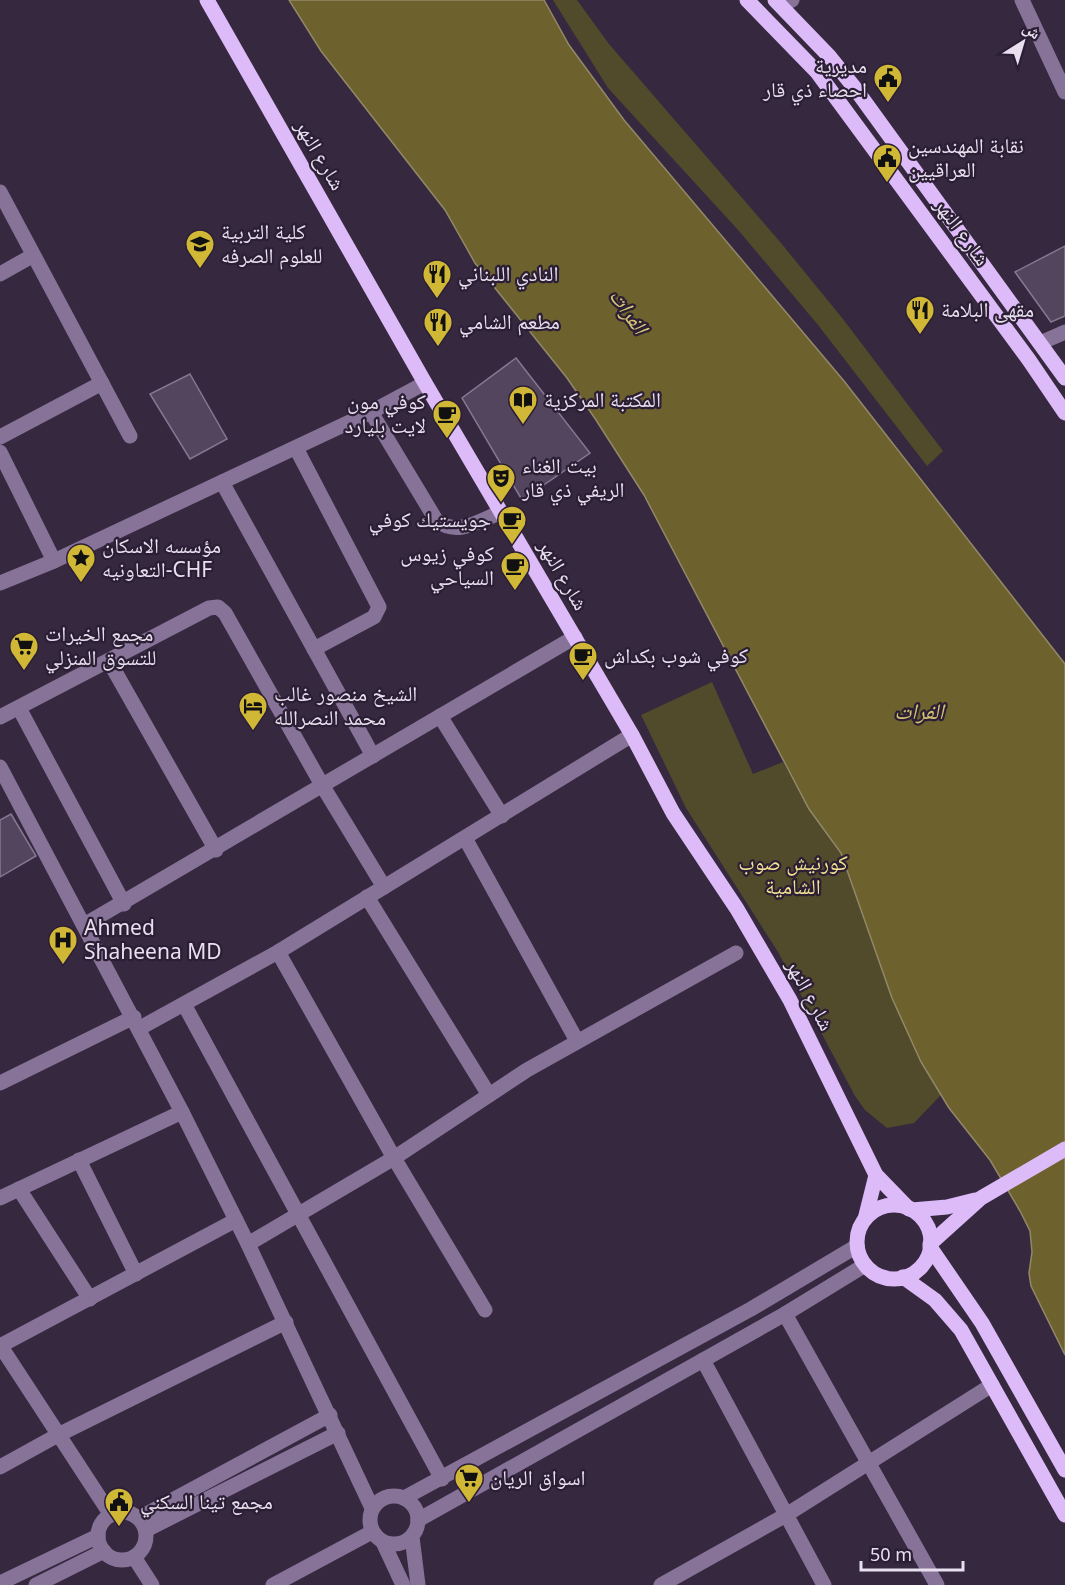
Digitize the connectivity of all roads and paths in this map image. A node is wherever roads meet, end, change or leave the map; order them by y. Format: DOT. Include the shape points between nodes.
graph roads {
  1 [pos="207,0"];
  2 [pos="747,0"];
  3 [pos="1022,0"];
  4 [pos="783,2"];
  5 [pos="1065,92"];
  6 [pos="910,164"];
  7 [pos="895,176"];
  8 [pos="0,192"];
  9 [pos="32,256"];
  10 [pos="0,274"];
  11 [pos="1065,332"];
  12 [pos="1040,343"];
  13 [pos="1065,378"];
  14 [pos="102,383"];
  15 [pos="425,383"];
  16 [pos="371,412"];
  17 [pos="1065,413"];
  18 [pos="130,436"];
  19 [pos="0,437"];
  20 [pos="296,447"];
  21 [pos="0,452"];
  22 [pos="222,482"];
  23 [pos="501,512"];
  24 [pos="54,561"];
  25 [pos="0,583"];
  26 [pos="575,637"];
  27 [pos="314,649"];
  28 [pos="109,661"];
  29 [pos="19,708"];
  30 [pos="440,716"];
  31 [pos="0,717"];
  32 [pos="632,735"];
  33 [pos="373,756"];
  34 [pos="0,767"];
  35 [pos="322,785"];
  36 [pos="502,816"];
  37 [pos="465,838"];
  38 [pos="216,850"];
  39 [pos="384,887"];
  40 [pos="367,897"];
  41 [pos="124,904"];
  42 [pos="84,925"];
  43 [pos="278,952"];
  44 [pos="736,954"];
  45 [pos="185,1006"];
  46 [pos="137,1023"];
  47 [pos="577,1041"];
  48 [pos="0,1083"];
  49 [pos="489,1095"];
  50 [pos="183,1112"];
  51 [pos="1065,1149"];
  52 [pos="394,1158"];
  53 [pos="79,1160"];
  54 [pos="876,1175"];
  55 [pos="19,1189"];
  56 [pos="0,1198"];
  57 [pos="981,1198"];
  58 [pos="910,1209"];
  59 [pos="298,1215"];
  60 [pos="236,1220"];
  61 [pos="865,1220"];
  62 [pos="248,1244"];
  63 [pos="930,1245"];
  64 [pos="857,1246"];
  65 [pos="865,1265"];
  66 [pos="136,1274"];
  67 [pos="903,1278"];
  68 [pos="90,1299"];
  69 [pos="484,1310"];
  70 [pos="785,1314"];
  71 [pos="286,1322"];
  72 [pos="0,1346"];
  73 [pos="703,1360"];
  74 [pos="992,1385"];
  75 [pos="330,1415"];
  76 [pos="338,1433"];
  77 [pos="58,1435"];
  78 [pos="868,1463"];
  79 [pos="0,1467"];
  80 [pos="1065,1470"];
  81 [pos="442,1479"];
  82 [pos="404,1498"];
  83 [pos="372,1508"];
  84 [pos="111,1515"];
  85 [pos="786,1515"];
  86 [pos="1065,1515"];
  87 [pos="418,1520"];
  88 [pos="142,1524"];
  89 [pos="98,1536"];
  90 [pos="378,1537"];
  91 [pos="412,1537"];
  92 [pos="104,1551"];
  93 [pos="134,1557"];
  94 [pos="0,1583"];
  95 [pos="36,1585"];
  96 [pos="152,1585"];
  97 [pos="273,1585"];
  98 [pos="403,1585"];
  99 [pos="418,1585"];
  100 [pos="661,1585"];
  101 [pos="824,1585"];
  102 [pos="937,1585"];
  1 -- 15 [label="main road, شارع النهر"];
  2 -- 7 [label="main road, شارع النهر" via="817,72"];
  3 -- 5 [label="street"];
  4 -- 6 [label="main road, شارع النهر" via="830,56"];
  6 -- 7 [label="main road"];
  6 -- 12 [label="main road, شارع النهر"];
  7 -- 17 [label="main road, شارع النهر"];
  8 -- 9 [label="street"];
  9 -- 10 [label="street"];
  9 -- 14 [label="street"];
  11 -- 12 [label="street"];
  12 -- 13 [label="main road, شارع النهر"];
  14 -- 18 [label="street"];
  14 -- 19 [label="street"];
  15 -- 16 [label="street"];
  15 -- 23 [label="main road, شارع النهر"];
  16 -- 20 [label="street"];
  16 -- 23 [label="street" via="436,520 444,527 464,527"];
  20 -- 22 [label="street"];
  20 -- 27 [label="street" via="380,607 375,617"];
  21 -- 24 [label="street"];
  22 -- 24 [label="street"];
  22 -- 27 [label="street"];
  23 -- 26 [label="main road, شارع النهر"];
  24 -- 25 [label="street"];
  26 -- 30 [label="street"];
  26 -- 32 [label="main road, شارع النهر"];
  27 -- 33 [label="street"];
  28 -- 29 [label="street"];
  28 -- 35 [label="street" via="209,608 218,607 225,612"];
  28 -- 38 [label="street"];
  29 -- 31 [label="street"];
  29 -- 41 [label="street"];
  30 -- 33 [label="street"];
  30 -- 36 [label="street"];
  32 -- 36 [label="street"];
  32 -- 54 [label="main road, شارع النهر" via="674,813 785,992"];
  33 -- 35 [label="street"];
  34 -- 42 [label="street"];
  35 -- 38 [label="street"];
  35 -- 39 [label="street"];
  36 -- 37 [label="street"];
  37 -- 39 [label="street"];
  37 -- 47 [label="street"];
  38 -- 41 [label="street"];
  39 -- 40 [label="street"];
  40 -- 43 [label="street"];
  40 -- 49 [label="street"];
  41 -- 42 [label="street"];
  42 -- 46 [label="street"];
  43 -- 45 [label="street"];
  43 -- 52 [label="street"];
  44 -- 47 [label="street"];
  45 -- 46 [label="street"];
  45 -- 59 [label="street"];
  46 -- 48 [label="street"];
  46 -- 50 [label="street"];
  47 -- 49 [label="street"];
  49 -- 52 [label="street"];
  50 -- 53 [label="street"];
  50 -- 60 [label="street"];
  51 -- 57 [label="main road"];
  52 -- 59 [label="street"];
  52 -- 69 [label="street"];
  53 -- 55 [label="street"];
  53 -- 66 [label="street"];
  54 -- 58 [label="main road, شارع النهر"];
  54 -- 61 [label="main road"];
  55 -- 56 [label="street"];
  55 -- 68 [label="street"];
  57 -- 58 [label="main road" via="947,1207"];
  57 -- 63 [label="main road"];
  58 -- 61 [label="main road" via="885,1206"];
  58 -- 63 [label="main road" via="926,1225"];
  59 -- 62 [label="street"];
  59 -- 81 [label="street"];
  60 -- 62 [label="street"];
  60 -- 66 [label="street"];
  61 -- 64 [label="main road" via="858,1232"];
  62 -- 71 [label="street"];
  63 -- 67 [label="main road" via="919,1269"];
  63 -- 80 [label="main road" via="982,1323"];
  64 -- 65 [label="main road"];
  64 -- 81 [label="street" via="751,1309"];
  65 -- 67 [label="main road" via="882,1276"];
  65 -- 70 [label="street"];
  66 -- 68 [label="street"];
  67 -- 74 [label="main road" via="930,1296 953,1320"];
  68 -- 72 [label="street"];
  70 -- 73 [label="street"];
  70 -- 78 [label="street"];
  71 -- 75 [label="street"];
  71 -- 77 [label="street"];
  72 -- 77 [label="street"];
  73 -- 85 [label="street"];
  73 -- 87 [label="street"];
  74 -- 78 [label="street"];
  74 -- 86 [label="main road"];
  75 -- 76 [label="street"];
  75 -- 88 [label="street"];
  76 -- 83 [label="street"];
  76 -- 88 [label="street"];
  77 -- 79 [label="street"];
  77 -- 84 [label="street"];
  78 -- 85 [label="street"];
  78 -- 102 [label="street"];
  81 -- 82 [label="street"];
  82 -- 83 [label="street" via="387,1497"];
  82 -- 87 [label="street" via="413,1505"];
  83 -- 90 [label="street" via="369,1520"];
  84 -- 88 [label="street" via="125,1512"];
  84 -- 89 [label="street"];
  85 -- 100 [label="street"];
  85 -- 101 [label="street"];
  87 -- 91 [label="street"];
  88 -- 93 [label="street" via="145,1546"];
  89 -- 92 [label="street"];
  89 -- 94 [label="street"];
  90 -- 91 [label="street" via="397,1545"];
  90 -- 97 [label="street"];
  90 -- 98 [label="street"];
  91 -- 99 [label="street"];
  92 -- 93 [label="street" via="118,1560"];
  92 -- 95 [label="street"];
  93 -- 96 [label="street"];
}
